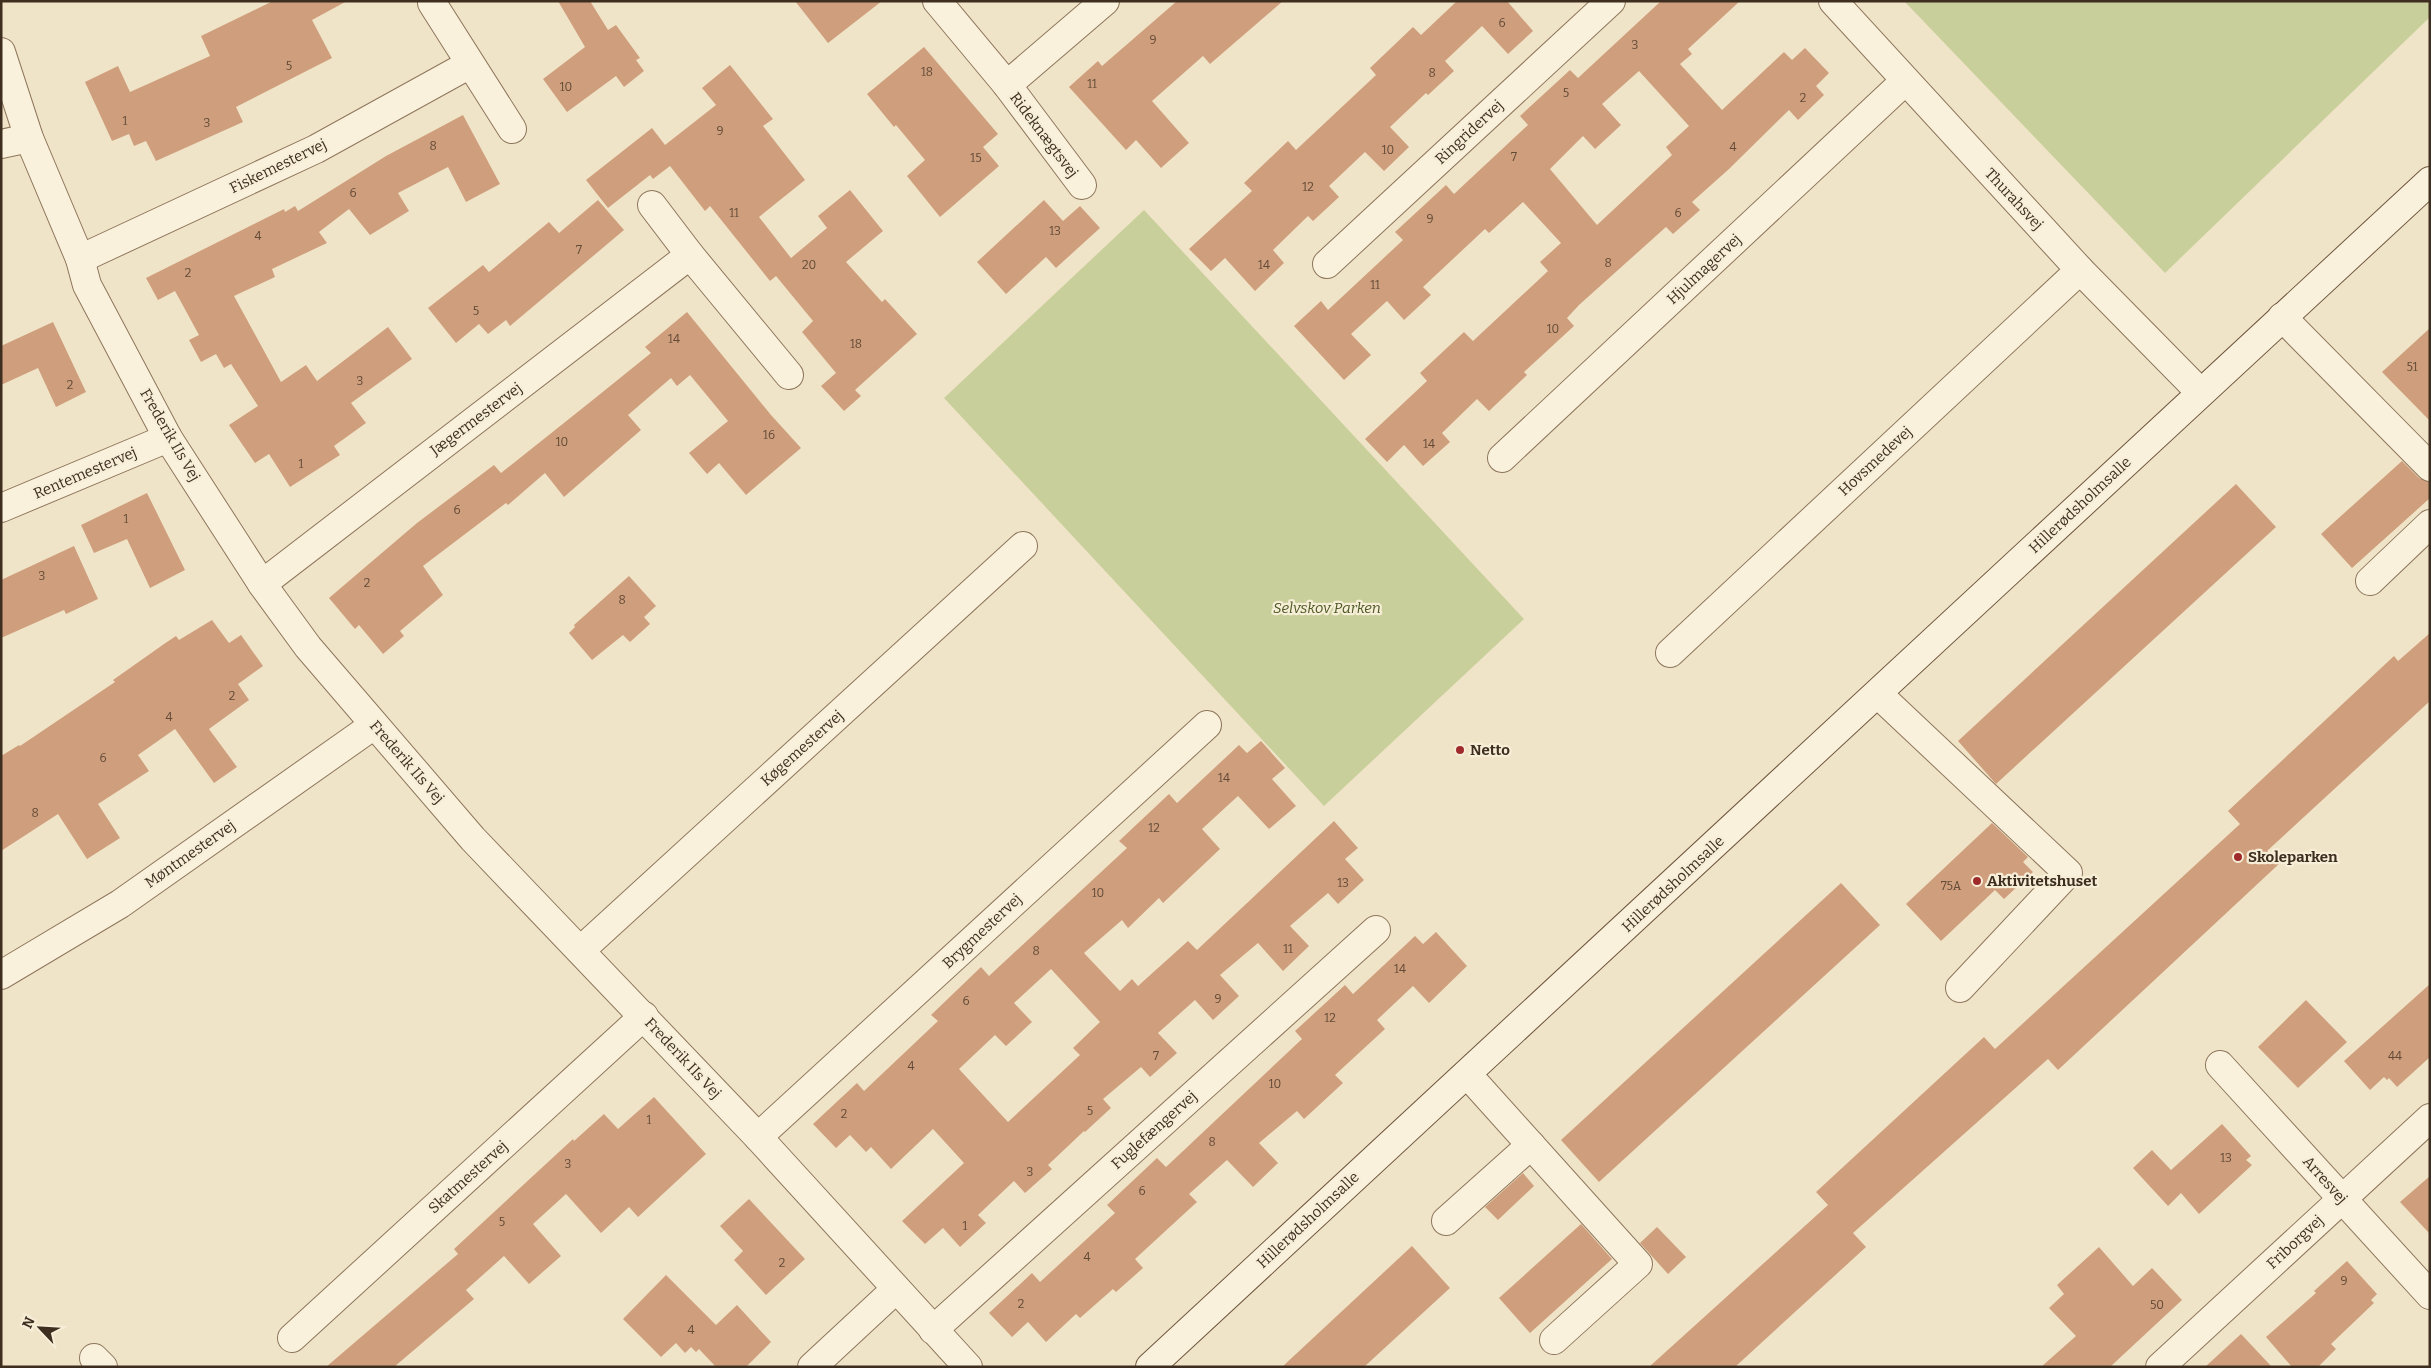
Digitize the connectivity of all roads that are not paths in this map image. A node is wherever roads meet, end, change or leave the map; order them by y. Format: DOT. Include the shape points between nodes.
graph roads {
  1 [pos="937,1"];
  2 [pos="1104,1"];
  3 [pos="1611,1"];
  4 [pos="1833,1"];
  5 [pos="432,3"];
  6 [pos="1,52"];
  7 [pos="470,64"];
  8 [pos="1905,81"];
  9 [pos="1007,85"];
  10 [pos="512,129"];
  11 [pos="29,138"];
  12 [pos="1,144"];
  13 [pos="2430,181"];
  14 [pos="1082,185"];
  15 [pos="652,205"];
  16 [pos="690,255"];
  17 [pos="80,259"];
  18 [pos="1327,264"];
  19 [pos="2080,270"];
  20 [pos="2282,317"];
  21 [pos="789,375"];
  22 [pos="2200,392"];
  23 [pos="168,438"];
  24 [pos="1502,458"];
  25 [pos="2430,467"];
  26 [pos="1,508"];
  27 [pos="2430,524"];
  28 [pos="1023,546"];
  29 [pos="2370,581"];
  30 [pos="262,584"];
  31 [pos="1670,653"];
  32 [pos="1878,694"];
  33 [pos="1207,725"];
  34 [pos="374,726"];
  35 [pos="1376,930"];
  36 [pos="581,950"];
  37 [pos="1,975"];
  38 [pos="1960,988"];
  39 [pos="644,1016"];
  40 [pos="2220,1065"];
  41 [pos="1467,1074"];
  42 [pos="2430,1118"];
  43 [pos="758,1137"];
  44 [pos="1531,1145"];
  45 [pos="2342,1198"];
  46 [pos="1446,1221"];
  47 [pos="896,1289"];
  48 [pos="2430,1295"];
  49 [pos="933,1330"];
  50 [pos="292,1338"];
  51 [pos="1554,1340"];
  52 [pos="812,1367"];
  53 [pos="968,1367"];
  54 [pos="1150,1367"];
  55 [pos="2160,1367"];
  1 -- 9 [label="street, Rideknægtsvej"];
  2 -- 9 [label="street, Rideknægtsvej"];
  3 -- 18 [label="street, Ringridervej"];
  4 -- 8 [label="street, Thurahsvej"];
  5 -- 7 [label="street"];
  6 -- 11 [label="street, Frederik IIs Vej"];
  7 -- 10 [label="street"];
  7 -- 17 [label="street, Fiskemestervej" via="316,149"];
  8 -- 19 [label="street, Thurahsvej"];
  8 -- 24 [label="street, Hjulmagervej"];
  9 -- 14 [label="street, Rideknægtsvej"];
  11 -- 12 [label="street"];
  11 -- 17 [label="street, Frederik IIs Vej"];
  13 -- 20 [label="street, Hillerødsholmsalle"];
  15 -- 16 [label="street"];
  16 -- 21 [label="street"];
  16 -- 30 [label="street, Jægermestervej"];
  17 -- 23 [label="street, Frederik IIs Vej" via="87,285"];
  19 -- 22 [label="street, Thurahsvej"];
  19 -- 31 [label="street, Hovsmedevej"];
  20 -- 22 [label="street, Hillerødsholmsalle"];
  20 -- 25 [label="street"];
  22 -- 32 [label="street, Hillerødsholmsalle"];
  23 -- 26 [label="street, Rentemestervej"];
  23 -- 30 [label="street, Frederik IIs Vej"];
  27 -- 29 [label="street"];
  28 -- 36 [label="street, Køgemestervej"];
  30 -- 34 [label="street, Frederik IIs Vej" via="308,647"];
  32 -- 38 [label="street" via="2068,873"];
  32 -- 41 [label="street, Hillerødsholmsalle"];
  33 -- 43 [label="street, Brygmestervej"];
  34 -- 36 [label="street, Frederik IIs Vej" via="473,839"];
  34 -- 37 [label="street, Møntmestervej" via="120,904"];
  35 -- 49 [label="street, Fuglefængervej"];
  36 -- 39 [label="street, Frederik IIs Vej"];
  39 -- 43 [label="street, Frederik IIs Vej"];
  39 -- 50 [label="street, Skatmestervej"];
  40 -- 45 [label="street, Arresvej"];
  41 -- 44 [label="street"];
  41 -- 54 [label="street, Hillerødsholmsalle"];
  42 -- 45 [label="street, Friborgvej"];
  43 -- 47 [label="street, Frederik IIs Vej"];
  44 -- 46 [label="street"];
  44 -- 51 [label="street" via="1638,1264"];
  45 -- 48 [label="street, Arresvej"];
  45 -- 55 [label="street, Friborgvej"];
  47 -- 49 [label="street, Frederik IIs Vej"];
  47 -- 52 [label="street"];
  49 -- 53 [label="street, Frederik IIs Vej"];
}
